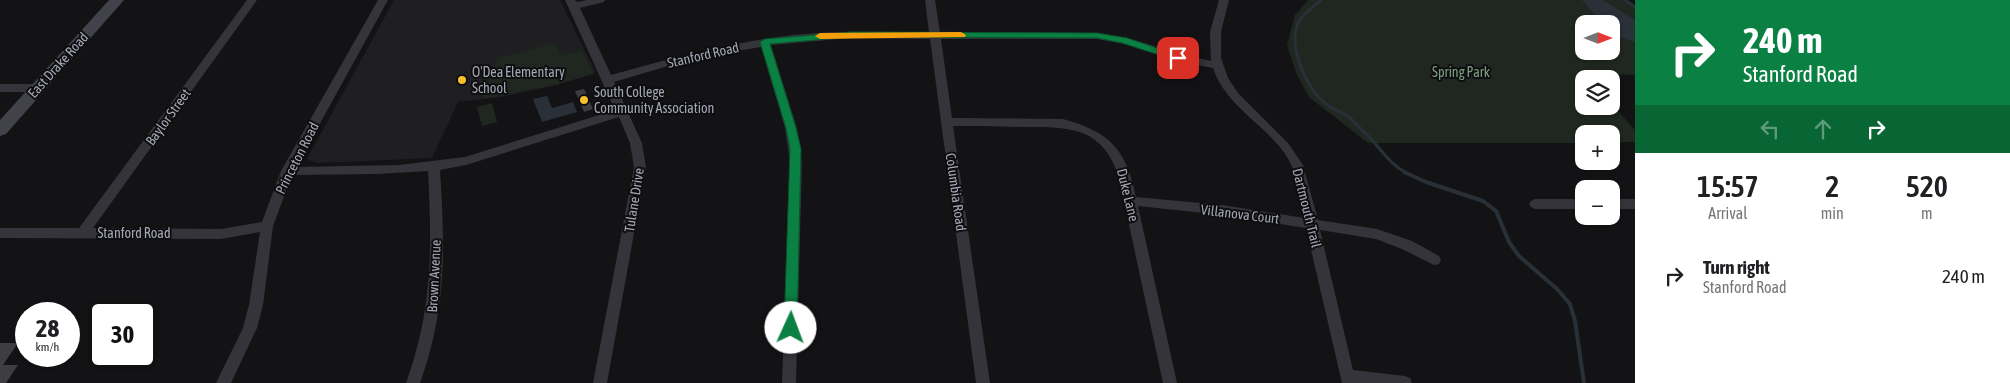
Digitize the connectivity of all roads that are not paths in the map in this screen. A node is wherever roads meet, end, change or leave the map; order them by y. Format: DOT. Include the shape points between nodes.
graph roads {
  1 [pos="117,0"];
  2 [pos="252,0"];
  3 [pos="383,0"];
  4 [pos="600,0"];
  5 [pos="930,0"];
  6 [pos="1224,0"];
  7 [pos="572,3"];
  8 [pos="935,35"];
  9 [pos="765,42"];
  10 [pos="1217,65"];
  11 [pos="608,80"];
  12 [pos="0,88"];
  13 [pos="38,88"];
  14 [pos="623,112"];
  15 [pos="947,122"];
  16 [pos="0,130"];
  17 [pos="434,167"];
  18 [pos="287,171"];
  19 [pos="1130,201"];
  20 [pos="1534,204"];
  21 [pos="1575,204"];
  22 [pos="1620,204"];
  23 [pos="1635,204"];
  24 [pos="1311,224"];
  25 [pos="267,226"];
  26 [pos="0,233"];
  27 [pos="83,233"];
  28 [pos="1434,260"];
  29 [pos="1348,380"];
  30 [pos="223,383"];
  31 [pos="413,383"];
  32 [pos="600,383"];
  33 [pos="789,383"];
  34 [pos="982,383"];
  35 [pos="1170,383"];
  36 [pos="1405,383"];
  1 -- 13 [label="main road, East Drake Road"];
  2 -- 27 [label="street, Baylor Street"];
  3 -- 18 [label="street, Princeton Road"];
  4 -- 7 [label="street"];
  5 -- 8 [label="street, Columbia Road"];
  6 -- 10 [label="street, Dartmouth Trail" via="1217,25"];
  7 -- 11 [label="street, Tulane Drive"];
  8 -- 9 [label="street, Stanford Road" via="851,34"];
  8 -- 10 [label="street, Stanford Road" via="1097,36"];
  8 -- 15 [label="street, Columbia Road"];
  9 -- 11 [label="street, Stanford Road" via="694,55"];
  9 -- 33 [label="street" via="791,128 796,162"];
  10 -- 24 [label="street, Dartmouth Trail" via="1232,95 1293,157 1302,177"];
  11 -- 14 [label="street, Tulane Drive"];
  12 -- 13 [label="street"];
  13 -- 16 [label="main road, East Drake Road"];
  14 -- 17 [label="street" via="466,161"];
  14 -- 32 [label="street, Tulane Drive" via="639,153 639,180"];
  15 -- 19 [label="street, Duke Lane" via="1052,122 1076,126 1104,142 1118,158"];
  15 -- 34 [label="street, Columbia Road"];
  17 -- 18 [label="street"];
  17 -- 31 [label="street, Brown Avenue" via="437,215 435,295 425,347"];
  18 -- 25 [label="street, Princeton Road"];
  19 -- 24 [label="street, Villanova Court" via="1222,210"];
  19 -- 35 [label="street, Duke Lane"];
  20 -- 21 [label="street"];
  22 -- 23 [label="street"];
  24 -- 28 [label="street, Villanova Court" via="1378,234"];
  24 -- 29 [label="street, Dartmouth Trail"];
  25 -- 27 [label="street, Stanford Road" via="221,234"];
  25 -- 30 [label="street, Princeton Road" via="252,320"];
  26 -- 27 [label="street, Stanford Road"];
  29 -- 36 [label="street"];
}
